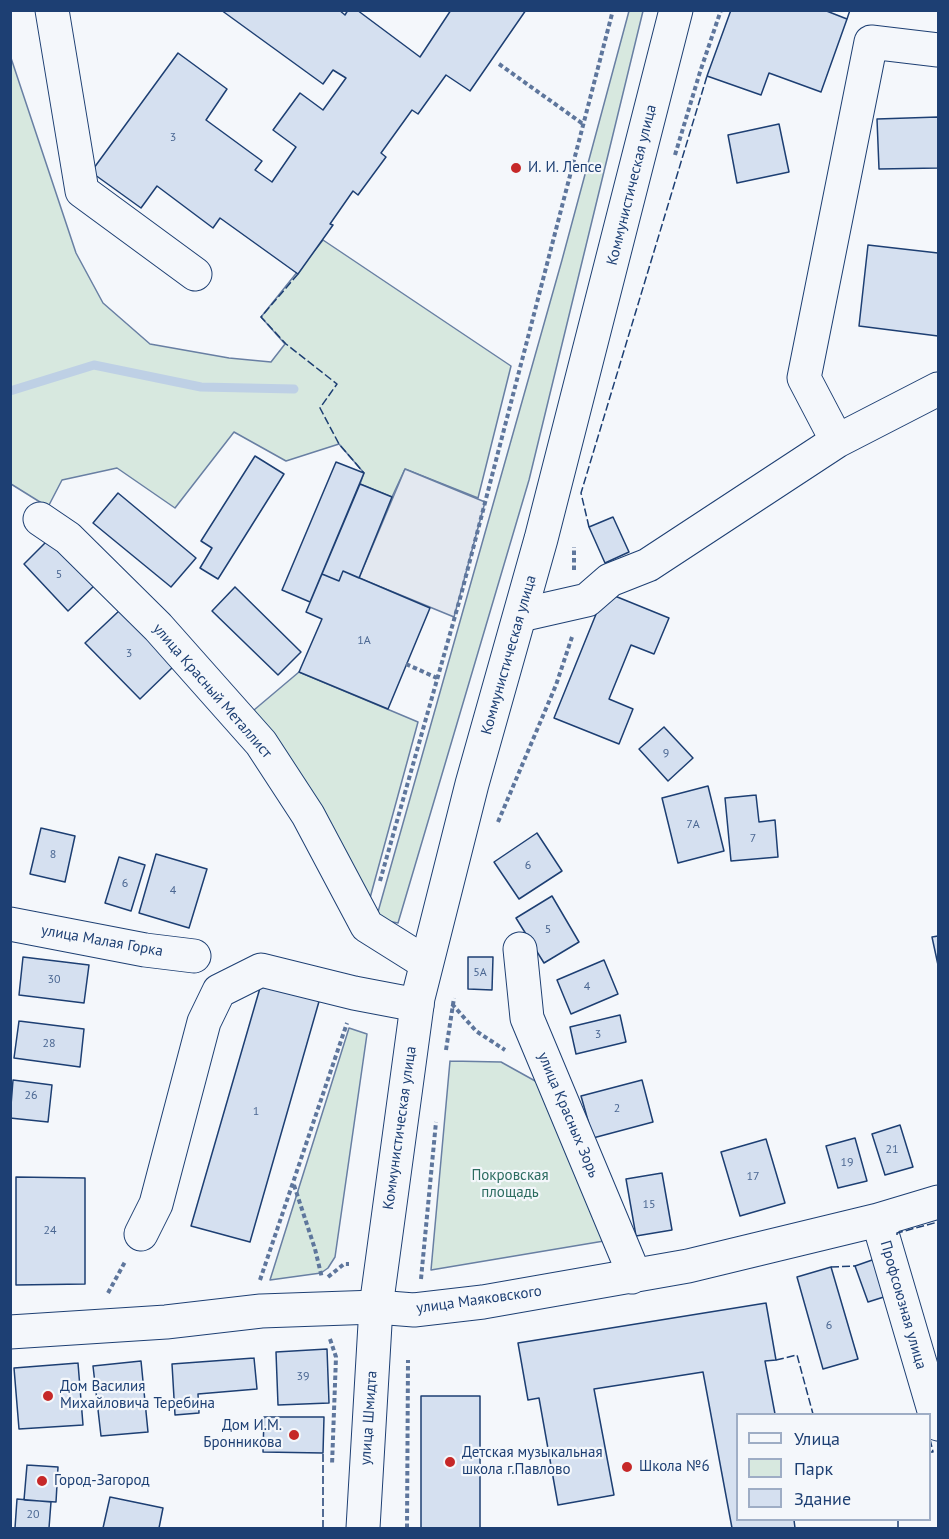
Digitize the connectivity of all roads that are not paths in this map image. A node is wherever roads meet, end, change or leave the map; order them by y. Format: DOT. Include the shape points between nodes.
graph roads {
  1 [pos="52,10"];
  2 [pos="676,10"];
  3 [pos="939,50"];
  4 [pos="195,274"];
  5 [pos="939,389"];
  6 [pos="837,441"];
  7 [pos="40,519"];
  8 [pos="521,615"];
  9 [pos="10,924"];
  10 [pos="520,950"];
  11 [pos="194,956"];
  12 [pos="426,963"];
  13 [pos="417,1005"];
  14 [pos="939,1202"];
  15 [pos="878,1220"];
  16 [pos="141,1233"];
  17 [pos="633,1277"];
  18 [pos="376,1307"];
  19 [pos="10,1332"];
  20 [pos="939,1424"];
  21 [pos="363,1528"];
  1 -- 4 [label="street" via="82,191"];
  2 -- 8 [label="street, Коммунистическая улица"];
  3 -- 6 [label="street" via="871,42 804,378"];
  5 -- 6 [label="street"];
  6 -- 8 [label="street" via="648,565 610,580 587,600"];
  7 -- 12 [label="street, улица Красный Металлист" via="68,538 158,627 261,743 308,815 367,926"];
  8 -- 12 [label="street, Коммунистическая улица"];
  9 -- 11 [label="street, улица Малая Горка"];
  10 -- 17 [label="street, улица Красных Зорь" via="527,1018"];
  12 -- 13 [label="street, Коммунистическая улица"];
  13 -- 16 [label="street" via="261,970 219,991 204,1022 156,1204"];
  13 -- 18 [label="street, Коммунистическая улица"];
  14 -- 15 [label="street, улица Маяковского"];
  15 -- 17 [label="street, улица Маяковского"];
  15 -- 20 [label="street, Профсоюзная улица"];
  17 -- 18 [label="street, улица Маяковского" via="483,1302 414,1310"];
  18 -- 19 [label="street, улица Маяковского" via="261,1311 166,1322"];
  18 -- 21 [label="street, улица Шмидта"];
}
